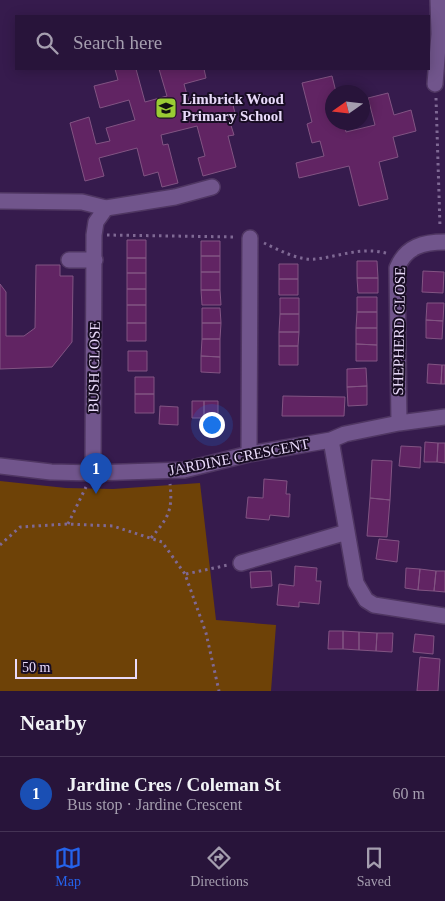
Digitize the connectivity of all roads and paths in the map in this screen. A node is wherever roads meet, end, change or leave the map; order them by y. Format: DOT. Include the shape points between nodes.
graph roads {
  1 [pos="438,0"];
  2 [pos="438,34"];
  3 [pos="435,84"];
  4 [pos="212,187"];
  5 [pos="0,201"];
  6 [pos="106,208"];
  7 [pos="250,238"];
  8 [pos="443,242"];
  9 [pos="69,260"];
  10 [pos="95,260"];
  11 [pos="445,417"];
  12 [pos="399,422"];
  13 [pos="331,440"];
  14 [pos="249,454"];
  15 [pos="0,466"];
  16 [pos="168,471"];
  17 [pos="93,473"];
  18 [pos="67,524"];
  19 [pos="347,532"];
  20 [pos="150,538"];
  21 [pos="0,545"];
  22 [pos="241,563"];
  23 [pos="185,574"];
  24 [pos="445,616"];
  25 [pos="219,691"];
  1 -- 2 [label="street"];
  2 -- 3 [label="street"];
  3 -- 8 [label="path"];
  4 -- 6 [label="street" via="175,198"];
  5 -- 6 [label="street" via="82,202"];
  6 -- 10 [label="street, BUSH CLOSE" via="96,222"];
  7 -- 14 [label="street"];
  8 -- 12 [label="street, SHEPHERD CLOSE" via="419,244 401,259 397,268"];
  9 -- 10 [label="street"];
  10 -- 17 [label="street, BUSH CLOSE"];
  11 -- 12 [label="street, JARDINE CRESCENT"];
  12 -- 13 [label="street, JARDINE CRESCENT"];
  13 -- 14 [label="street, JARDINE CRESCENT"];
  13 -- 19 [label="street"];
  14 -- 16 [label="street, JARDINE CRESCENT"];
  15 -- 17 [label="street, JARDINE CRESCENT"];
  16 -- 17 [label="street, JARDINE CRESCENT"];
  16 -- 20 [label="path" via="172,504 166,521"];
  17 -- 18 [label="path"];
  18 -- 20 [label="path" via="113,526"];
  18 -- 21 [label="path" via="20,527"];
  19 -- 22 [label="street"];
  19 -- 24 [label="street" via="356,583 366,600 374,605"];
  20 -- 23 [label="path" via="162,542"];
  22 -- 23 [label="path"];
  23 -- 25 [label="path" via="206,634"];
}
